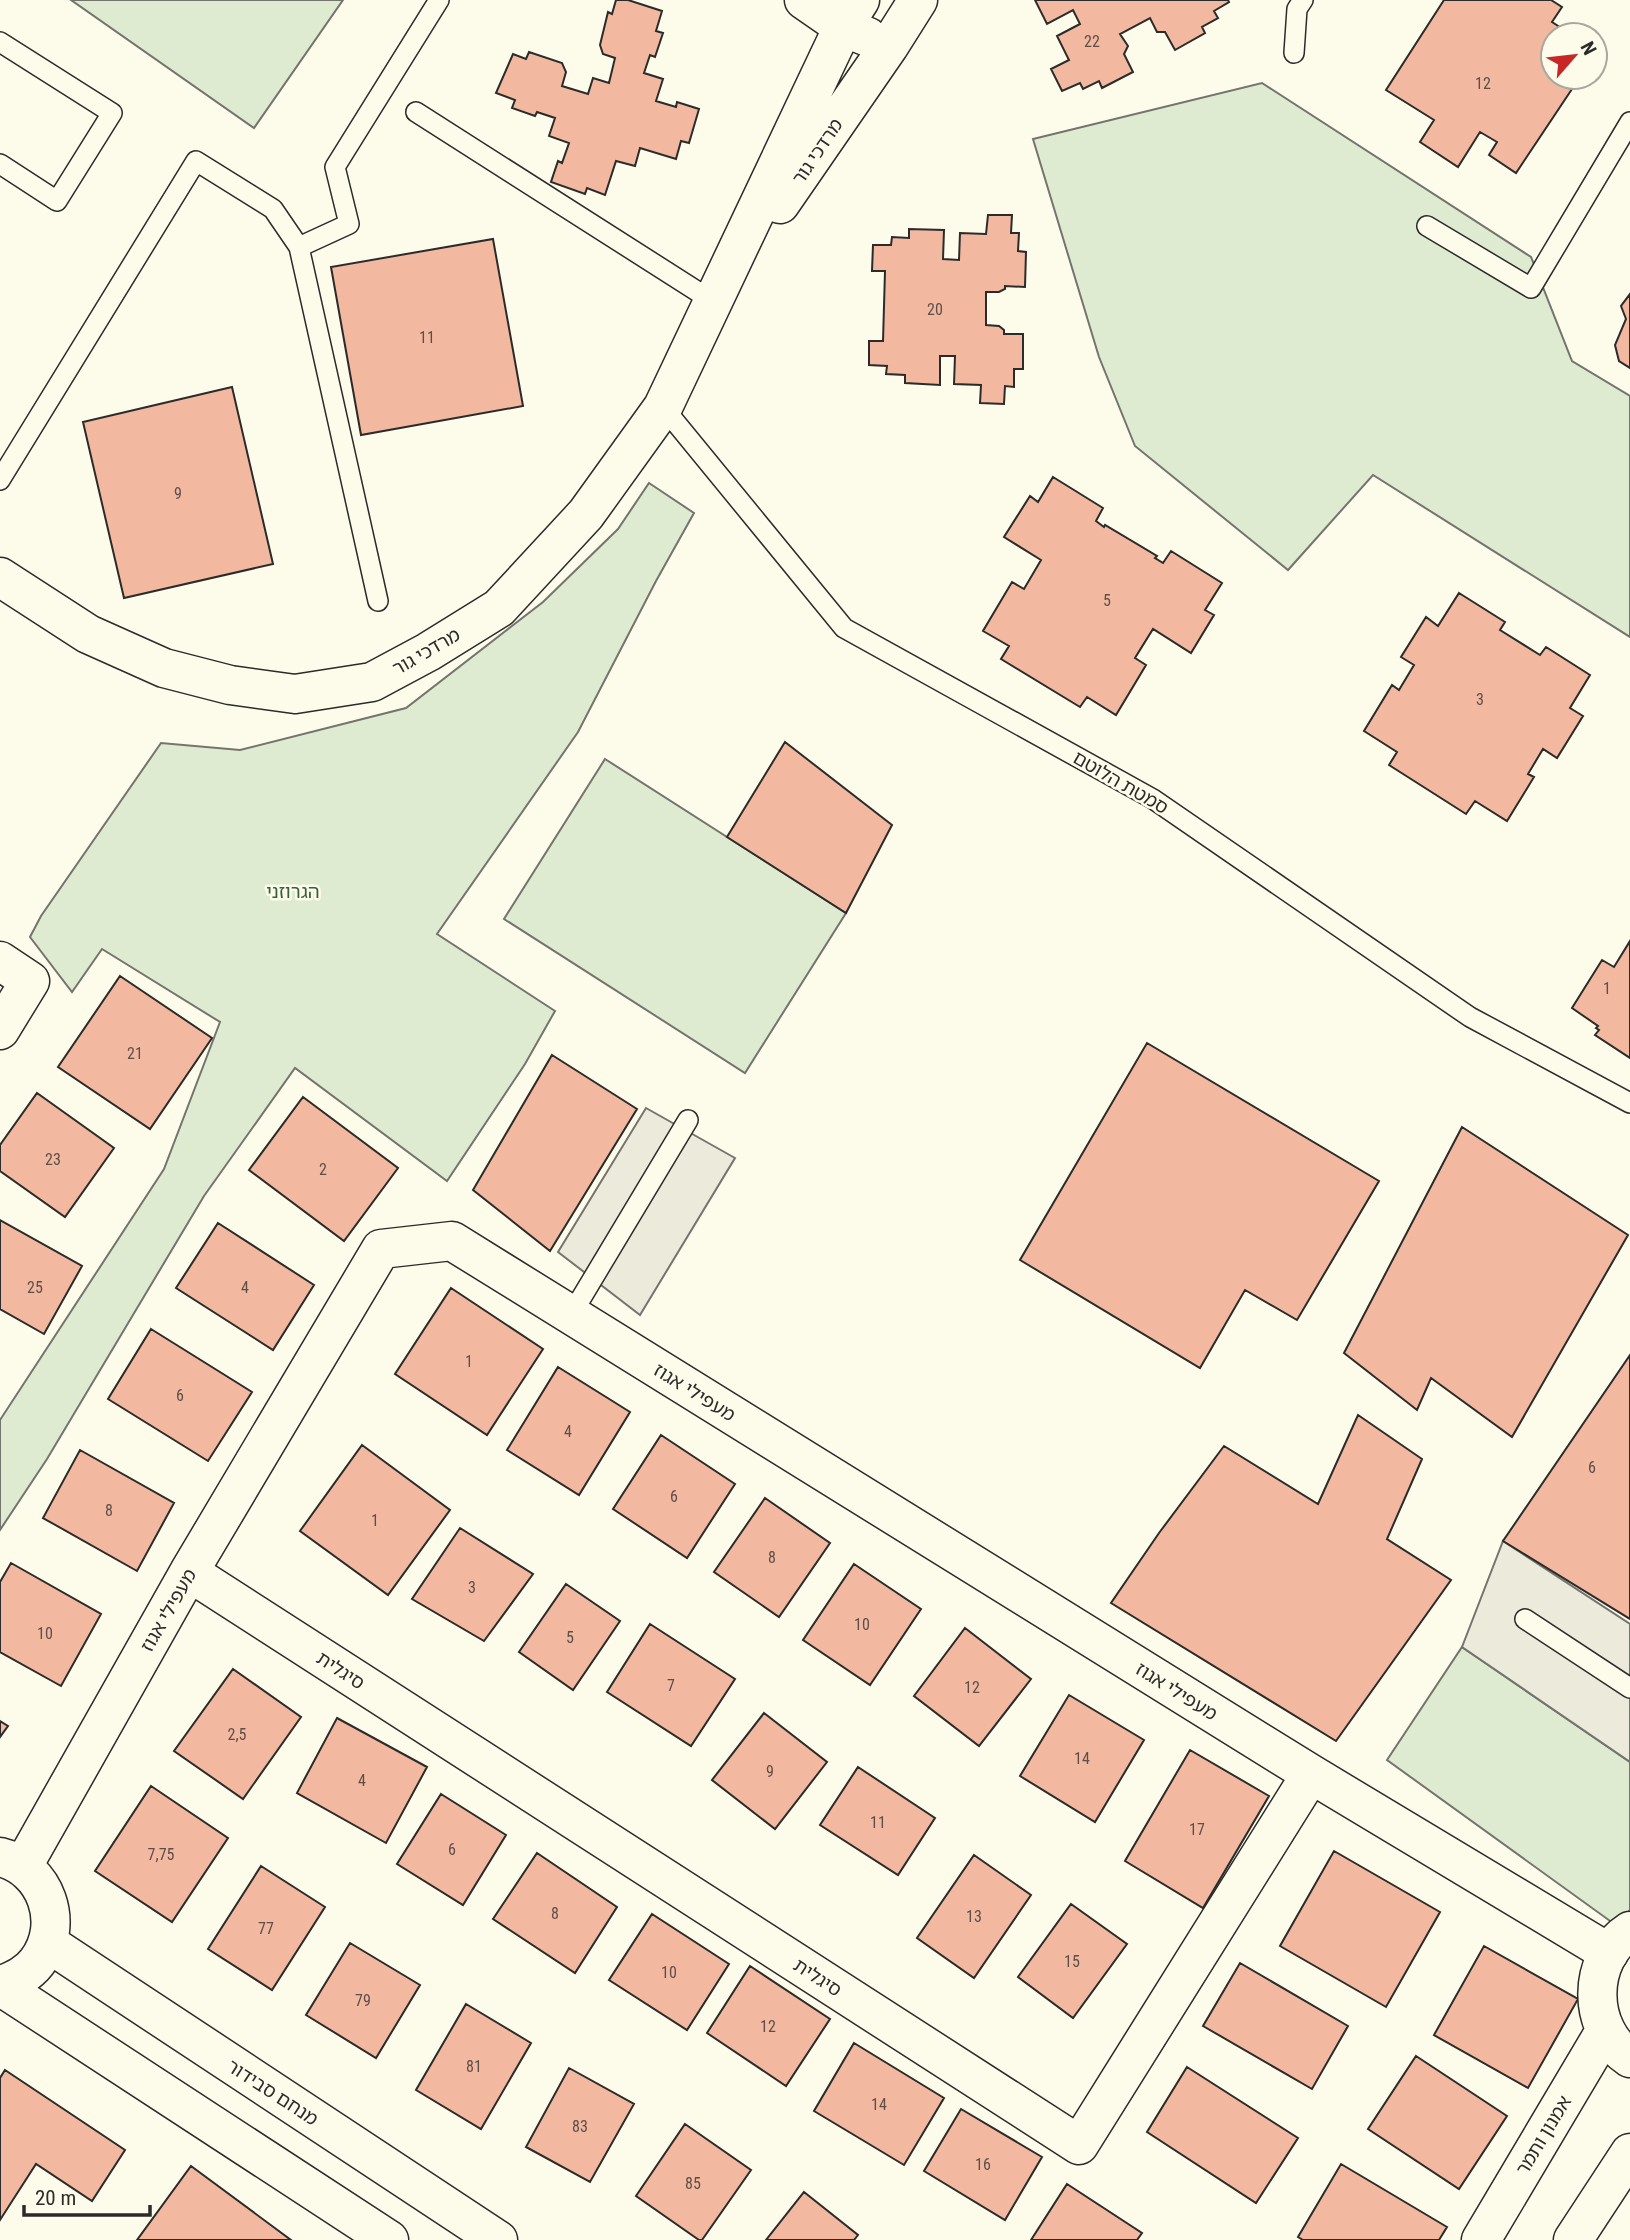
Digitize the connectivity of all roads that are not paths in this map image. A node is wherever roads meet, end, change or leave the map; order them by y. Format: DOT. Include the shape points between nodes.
graph roads {
  1 [pos="439,0"];
  2 [pos="804,0"];
  3 [pos="918,0"];
  4 [pos="1303,0"];
  5 [pos="852,13"];
  6 [pos="0,41"];
  7 [pos="889,46"];
  8 [pos="1294,53"];
  9 [pos="416,112"];
  10 [pos="1630,122"];
  11 [pos="0,164"];
  12 [pos="1427,226"];
  13 [pos="299,247"];
  14 [pos="714,302"];
  15 [pos="663,407"];
  16 [pos="0,480"];
  17 [pos="0,577"];
  18 [pos="378,601"];
  19 [pos="0,961"];
  20 [pos="0,1030"];
  21 [pos="1630,1103"];
  22 [pos="688,1120"];
  23 [pos="571,1315"];
  24 [pos="189,1572"];
  25 [pos="1525,1619"];
  26 [pos="1630,1688"];
  27 [pos="1311,1774"];
  28 [pos="11,1862"];
  29 [pos="1619,1942"];
  30 [pos="48,1943"];
  31 [pos="0,1986"];
  32 [pos="1617,2045"];
  33 [pos="1630,2153"];
  34 [pos="389,2240"];
  35 [pos="498,2240"];
  36 [pos="1481,2240"];
  37 [pos="1573,2240"];
  1 -- 13 [label="lane" via="335,167 349,224"];
  2 -- 5 [label="street"];
  3 -- 7 [label="street, מרדכי גור"];
  4 -- 8 [label="lane" via="1297,9"];
  5 -- 7 [label="street"];
  5 -- 14 [label="street, מרדכי גור"];
  6 -- 11 [label="lane" via="112,113 57,201"];
  7 -- 14 [label="street, מרדכי גור"];
  9 -- 14 [label="lane"];
  10 -- 12 [label="lane" via="1531,288"];
  13 -- 16 [label="lane" via="273,209 196,161"];
  13 -- 18 [label="lane"];
  14 -- 15 [label="street, מרדכי גור"];
  15 -- 17 [label="street, מרדכי גור" via="586,514 499,608 372,682 295,694 230,685 164,668 88,634"];
  15 -- 21 [label="lane, סמטת הלוטם" via="844,628 1153,799 1470,1017"];
  19 -- 20 [label="street" via="30,981"];
  22 -- 23 [label="lane"];
  23 -- 24 [label="street, מעפילי אגוז" via="452,1241 381,1250"];
  23 -- 27 [label="street, מעפילי אגוז"];
  24 -- 27 [label="street, סיגלית" via="1079,2144"];
  24 -- 28 [label="street, מעפילי אגוז"];
  25 -- 26 [label="lane"];
  27 -- 29 [label="street, מעפילי אגוז"];
  28 -- 30 [label="street" via="38,1881 48,1901"];
  29 -- 32 [label="street" via="1598,1977 1597,2005"];
  30 -- 31 [label="street" via="37,1963"];
  30 -- 35 [label="street, מנחם סבידור"];
  31 -- 34 [label="street"];
  32 -- 36 [label="street, אמנון ותמר"];
  33 -- 37 [label="street"];
}
